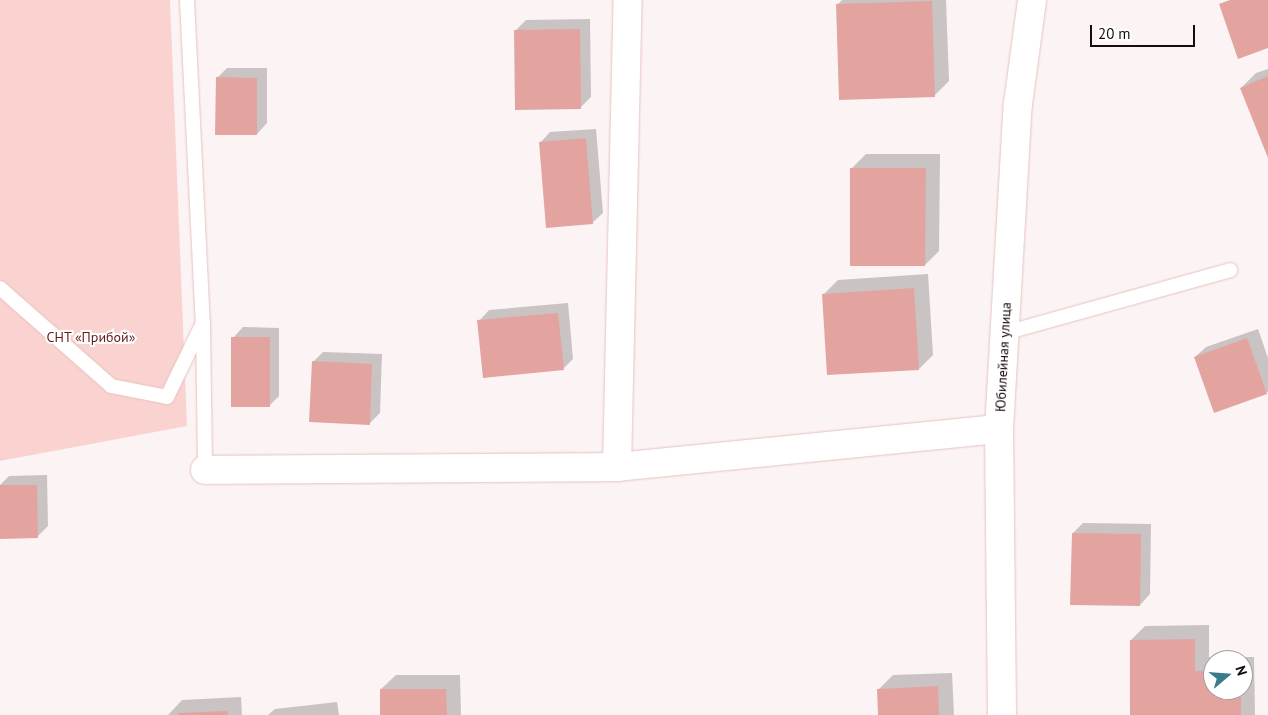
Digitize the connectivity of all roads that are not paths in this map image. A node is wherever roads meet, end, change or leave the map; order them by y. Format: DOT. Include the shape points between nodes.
graph roads {
  1 [pos="187,0"];
  2 [pos="628,0"];
  3 [pos="1032,0"];
  4 [pos="1230,270"];
  5 [pos="0,288"];
  6 [pos="203,322"];
  7 [pos="1005,332"];
  8 [pos="999,429"];
  9 [pos="616,466"];
  10 [pos="205,470"];
  11 [pos="1002,715"];
  1 -- 6 [label="lane"];
  2 -- 9 [label="street"];
  3 -- 7 [label="street, Юбилейная улица" via="1018,104"];
  4 -- 7 [label="lane"];
  5 -- 6 [label="lane" via="111,386 167,397"];
  6 -- 10 [label="lane"];
  7 -- 8 [label="street, Юбилейная улица"];
  8 -- 9 [label="street"];
  8 -- 11 [label="street, Юбилейная улица"];
  9 -- 10 [label="street"];
}
